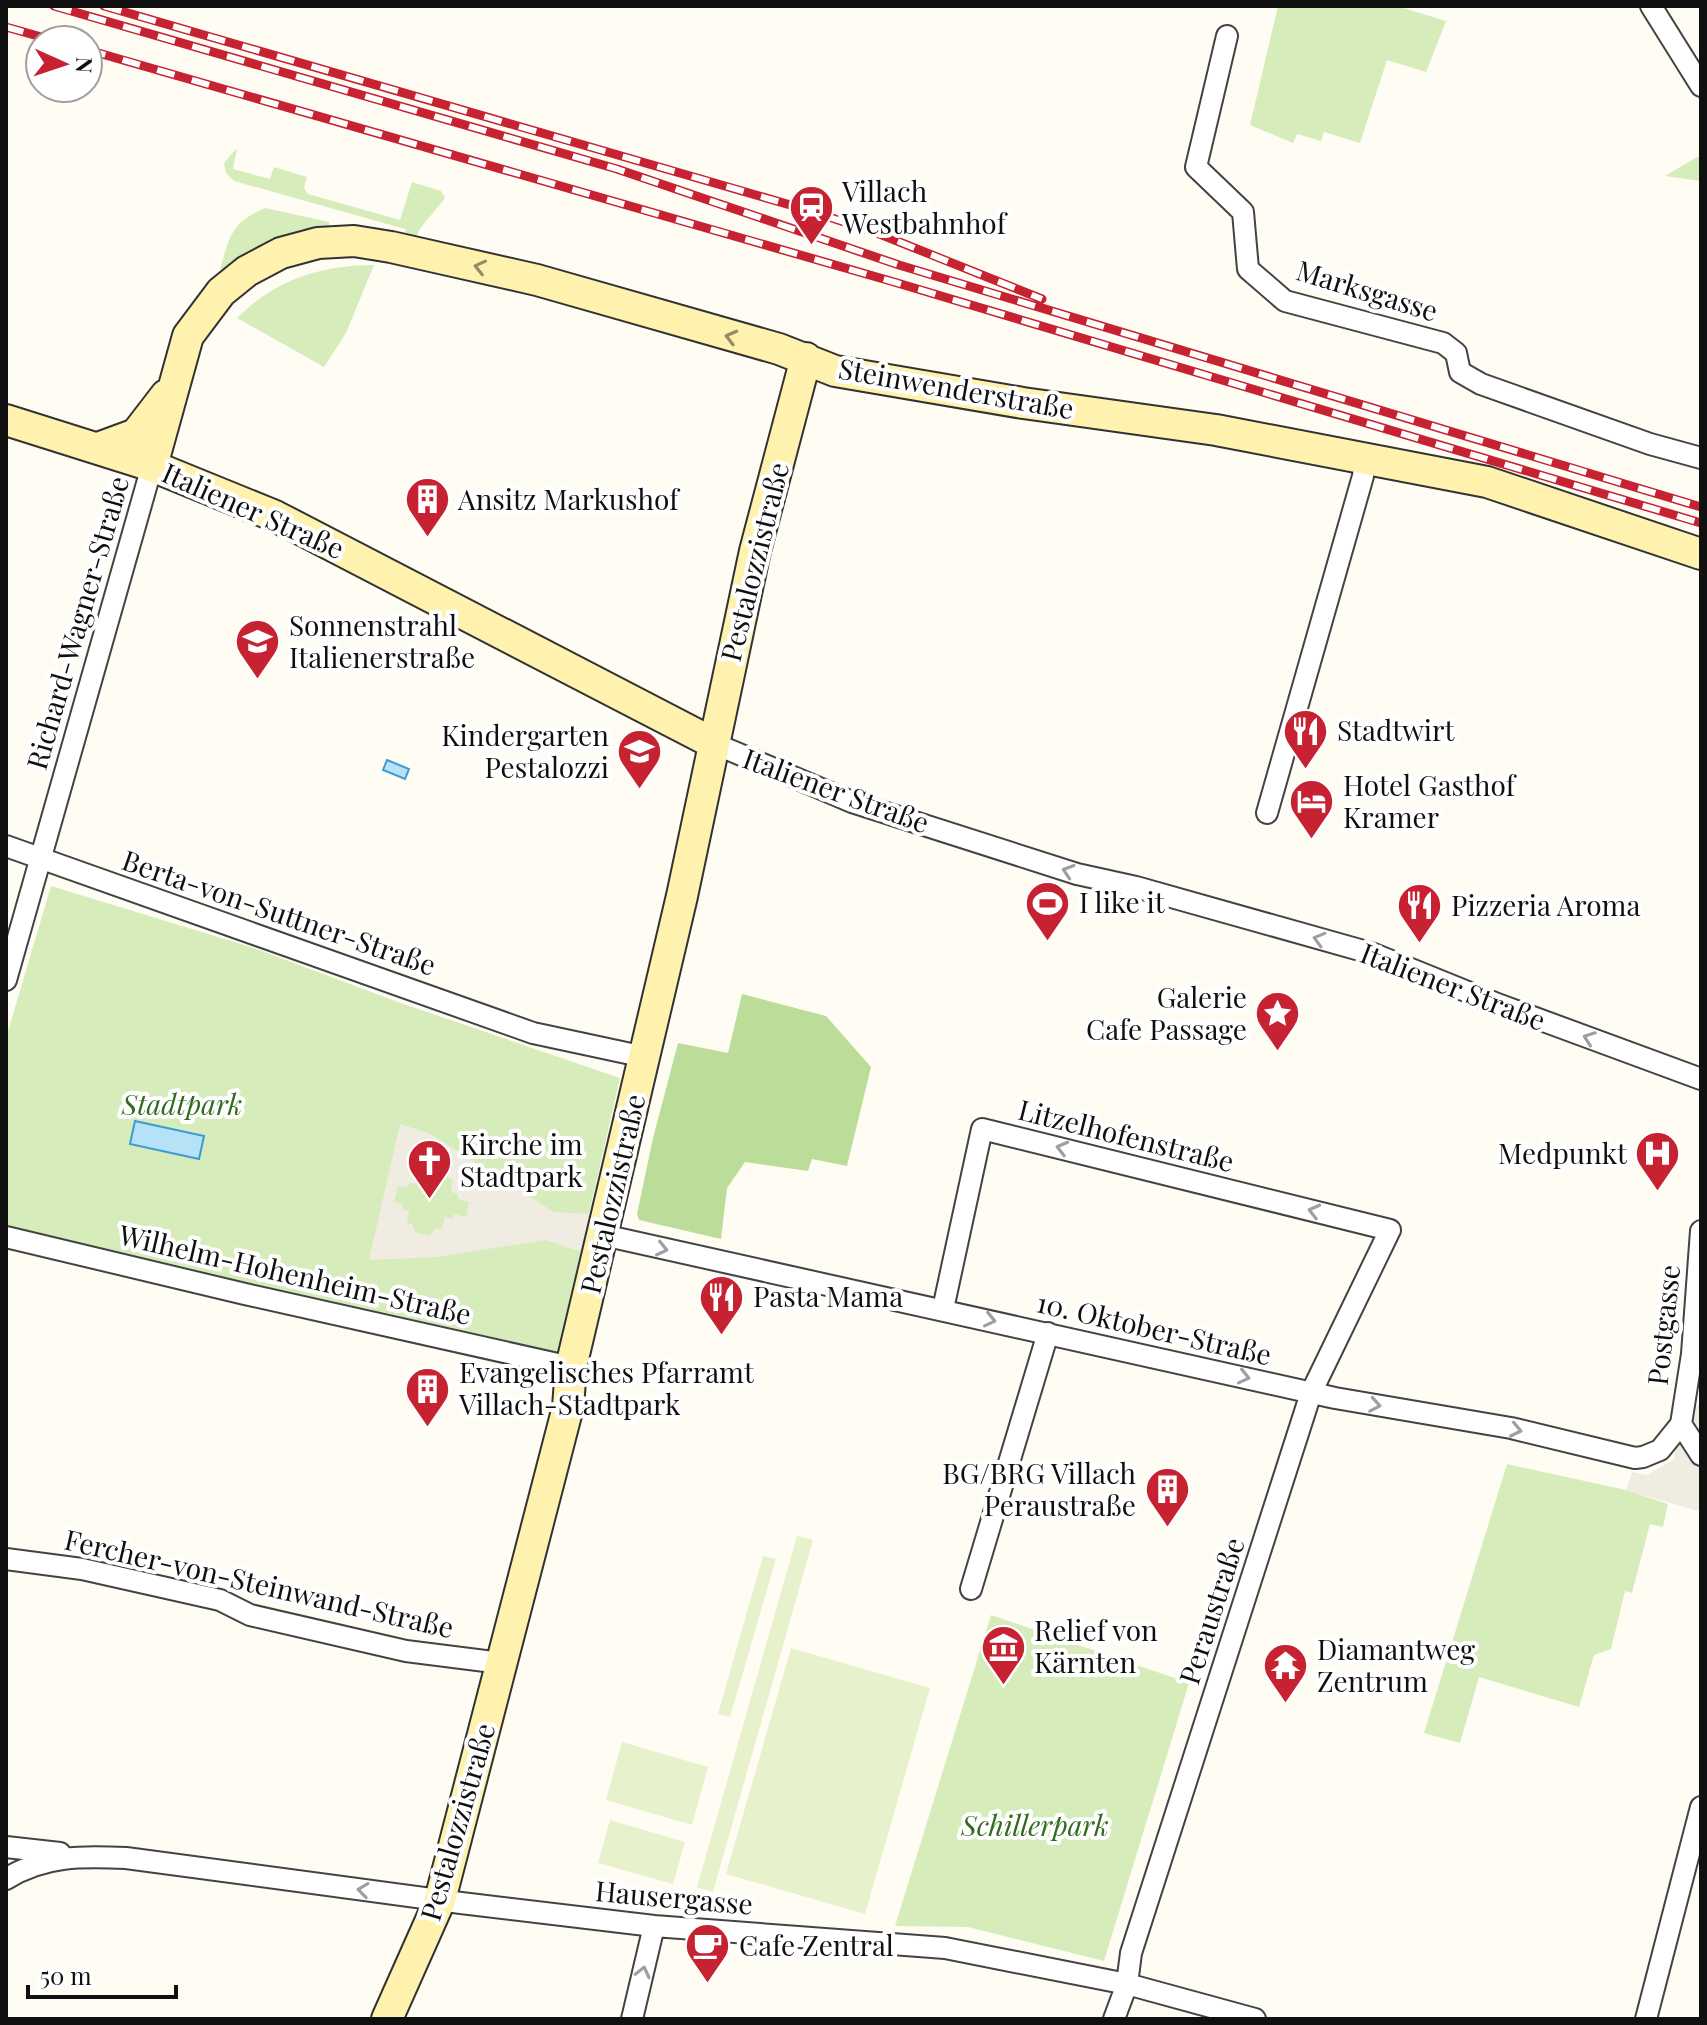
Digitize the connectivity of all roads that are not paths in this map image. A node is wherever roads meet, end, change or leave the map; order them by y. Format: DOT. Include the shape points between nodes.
graph roads {
  1 [pos="1651,6"];
  2 [pos="1227,36"];
  3 [pos="1701,86"];
  4 [pos="806,358"];
  5 [pos="175,384"];
  6 [pos="6,420"];
  7 [pos="98,448"];
  8 [pos="1365,458"];
  9 [pos="1701,458"];
  10 [pos="152,466"];
  11 [pos="1701,554"];
  12 [pos="713,743"];
  13 [pos="1267,813"];
  14 [pos="6,846"];
  15 [pos="40,859"];
  16 [pos="6,980"];
  17 [pos="645,1057"];
  18 [pos="1701,1079"];
  19 [pos="1390,1230"];
  20 [pos="1701,1231"];
  21 [pos="603,1235"];
  22 [pos="6,1237"];
  23 [pos="943,1309"];
  24 [pos="1048,1333"];
  25 [pos="571,1367"];
  26 [pos="1311,1393"];
  27 [pos="1681,1424"];
  28 [pos="1701,1455"];
  29 [pos="6,1559"];
  30 [pos="971,1589"];
  31 [pos="501,1663"];
  32 [pos="1701,1807"];
  33 [pos="1698,1835"];
  34 [pos="6,1847"];
  35 [pos="83,1856"];
  36 [pos="6,1879"];
  37 [pos="440,1900"];
  38 [pos="654,1926"];
  39 [pos="1127,1984"];
  40 [pos="387,2019"];
  41 [pos="632,2019"];
  42 [pos="1114,2019"];
  43 [pos="1255,2019"];
  44 [pos="1646,2019"];
  1 -- 3 [label="street"];
  2 -- 9 [label="street, Marksgasse" via="1196,167 1243,212 1248,269 1285,301 1443,343 1456,353 1460,372 1481,384"];
  4 -- 5 [label="main road, Steinwenderstraße, one-way" via="537,280 354,241 281,253 247,271 221,292 188,336"];
  4 -- 8 [label="main road, Steinwenderstraße" via="835,371 890,382 1216,430"];
  4 -- 12 [label="main road, Pestalozzistraße" via="755,551"];
  5 -- 7 [label="main road" via="136,434"];
  5 -- 10 [label="main road, Steinwenderstraße"];
  6 -- 7 [label="main road, Italiener Straße"];
  7 -- 10 [label="main road, Italiener Straße"];
  8 -- 11 [label="main road, Steinwenderstraße" via="1487,482"];
  8 -- 13 [label="street"];
  10 -- 12 [label="main road, Italiener Straße" via="275,516"];
  10 -- 15 [label="street, Richard-Wagner-Straße"];
  12 -- 17 [label="main road, Pestalozzistraße"];
  18 -- 12 [label="street, Italiener Straße, one-way" via="1374,954 1077,874 852,802"];
  14 -- 15 [label="street, Berta-von-Suttner-Straße"];
  15 -- 16 [label="street, Richard-Wagner-Straße"];
  15 -- 17 [label="street, Berta-von-Suttner-Straße" via="533,1033"];
  17 -- 21 [label="main road, Pestalozzistraße"];
  19 -- 23 [label="street, Litzelhofenstraße, one-way" via="982,1129"];
  19 -- 26 [label="street, Peraustraße"];
  20 -- 27 [label="street, Postgasse"];
  21 -- 23 [label="street, 10. Oktober-Straße, one-way"];
  21 -- 25 [label="main road, Pestalozzistraße"];
  22 -- 25 [label="street, Wilhelm-Hohenheim-Straße"];
  23 -- 24 [label="street, 10. Oktober-Straße, one-way"];
  24 -- 26 [label="street, 10. Oktober-Straße, one-way"];
  24 -- 30 [label="street"];
  25 -- 31 [label="main road, Pestalozzistraße" via="568,1407"];
  26 -- 27 [label="street, 10. Oktober-Straße, one-way" via="1511,1428 1635,1458 1660,1450"];
  26 -- 39 [label="street, Peraustraße" via="1131,1953"];
  27 -- 28 [label="street"];
  29 -- 31 [label="street, Fercher-von-Steinwand-Straße" via="82,1569 220,1600 250,1615 406,1651"];
  31 -- 37 [label="main road, Pestalozzistraße"];
  32 -- 33 [label="street"];
  33 -- 44 [label="street"];
  34 -- 35 [label="street, Hausergasse"];
  35 -- 36 [label="street, Hausergasse" via="46,1860"];
  37 -- 35 [label="street, Hausergasse, one-way"];
  37 -- 38 [label="street, Hausergasse"];
  37 -- 40 [label="main road, Pestalozzistraße"];
  38 -- 39 [label="street, Hausergasse" via="945,1948"];
  41 -- 38 [label="street, one-way"];
  39 -- 42 [label="street, Peraustraße"];
  39 -- 43 [label="street, Hausergasse"];
}
